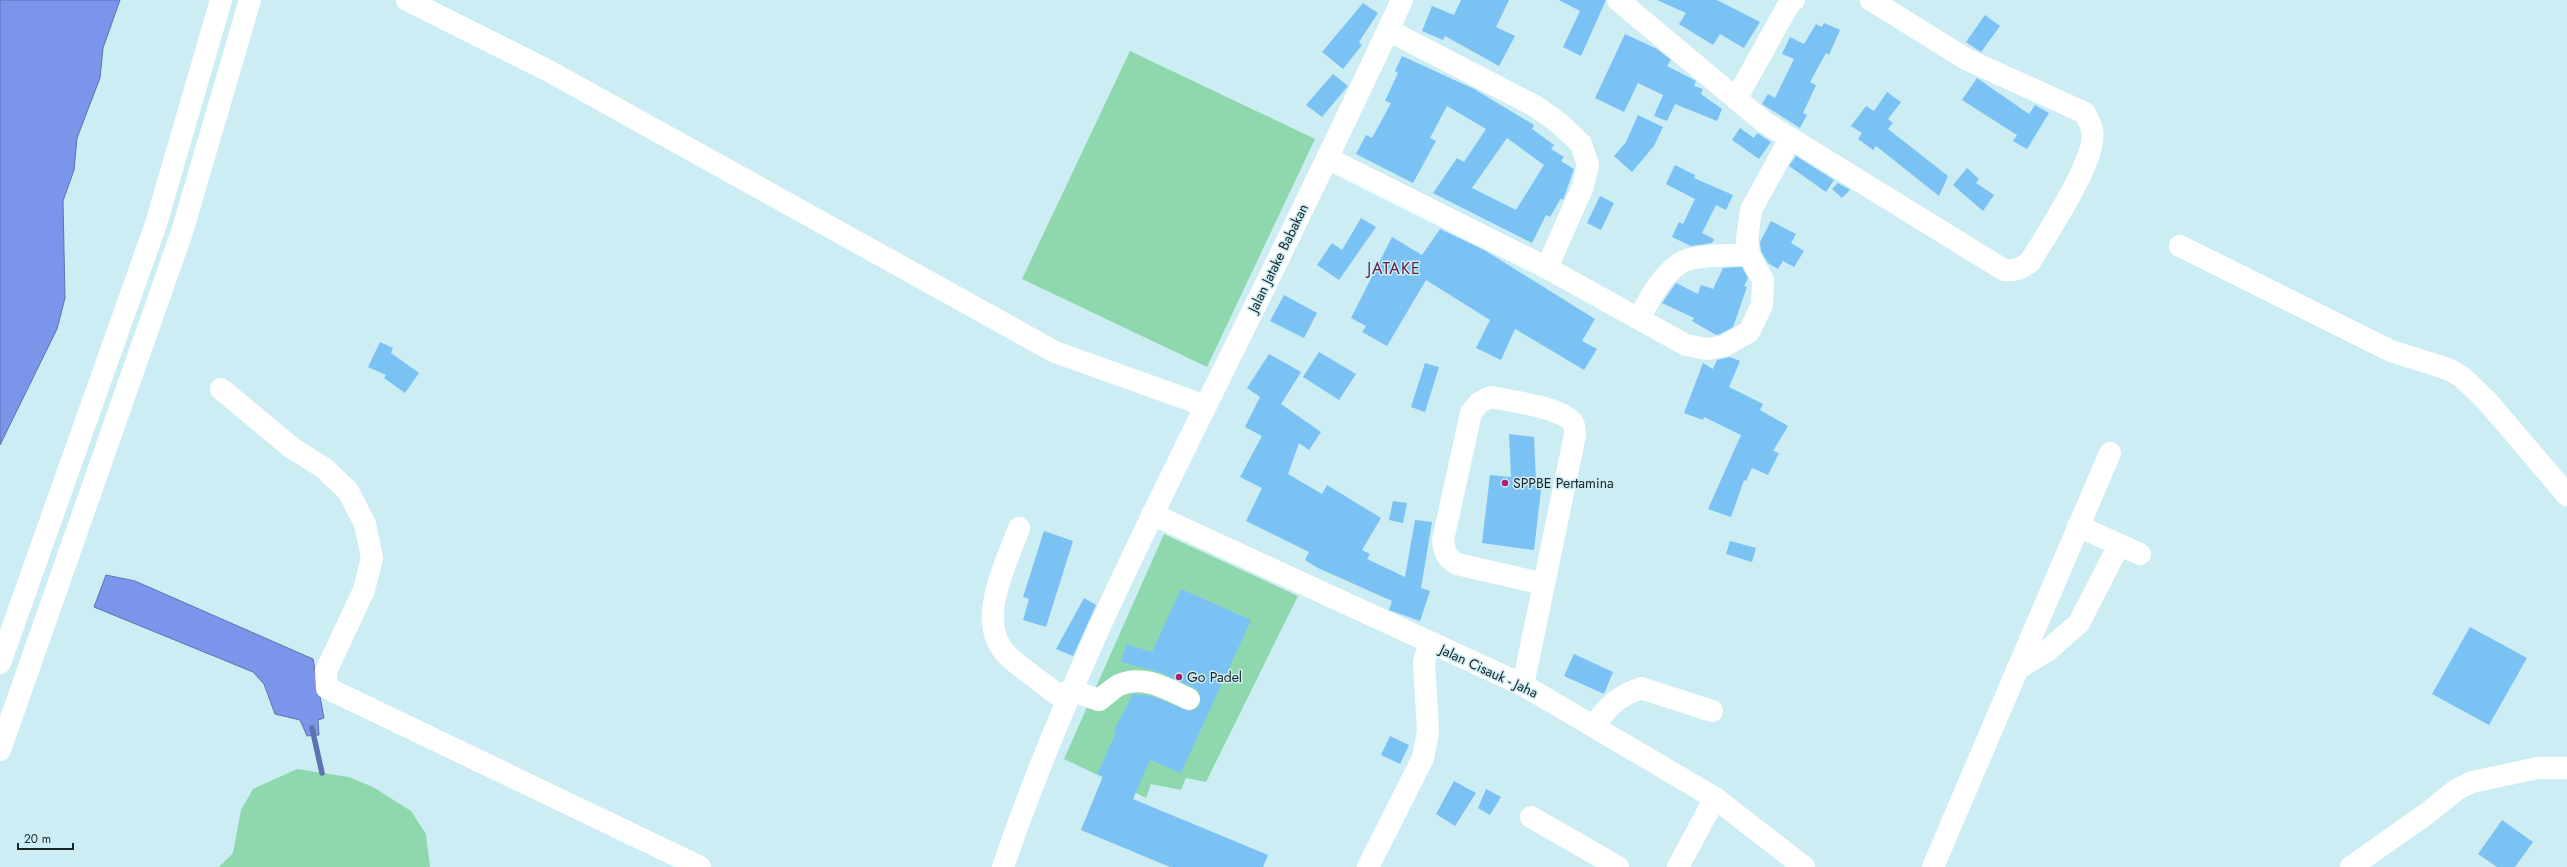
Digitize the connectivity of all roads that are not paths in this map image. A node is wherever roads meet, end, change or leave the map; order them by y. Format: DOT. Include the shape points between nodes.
graph roads {
  1 [pos="221,0"];
  2 [pos="250,0"];
  3 [pos="407,0"];
  4 [pos="1402,0"];
  5 [pos="1618,0"];
  6 [pos="1794,0"];
  7 [pos="1871,0"];
  8 [pos="1388,30"];
  9 [pos="1736,99"];
  10 [pos="1790,139"];
  11 [pos="1326,158"];
  12 [pos="2180,246"];
  13 [pos="1749,255"];
  14 [pos="1547,268"];
  15 [pos="1639,318"];
  16 [pos="220,389"];
  17 [pos="1206,406"];
  18 [pos="2110,453"];
  19 [pos="2567,495"];
  20 [pos="1152,514"];
  21 [pos="2078,526"];
  22 [pos="1019,528"];
  23 [pos="2119,545"];
  24 [pos="2140,554"];
  25 [pos="1544,584"];
  26 [pos="1429,643"];
  27 [pos="0,663"];
  28 [pos="2017,669"];
  29 [pos="1523,685"];
  30 [pos="1068,696"];
  31 [pos="1189,699"];
  32 [pos="1712,712"];
  33 [pos="1594,726"];
  34 [pos="0,750"];
  35 [pos="2567,768"];
  36 [pos="1715,798"];
  37 [pos="1532,817"];
  38 [pos="700,867"];
  39 [pos="1004,867"];
  40 [pos="1368,867"];
  41 [pos="1618,867"];
  42 [pos="1678,867"];
  43 [pos="1804,867"];
  44 [pos="1932,867"];
  45 [pos="2351,867"];
  1 -- 27 [label="main road" via="156,224"];
  2 -- 34 [label="main road" via="182,232"];
  3 -- 17 [label="main road" via="549,71 1055,352"];
  4 -- 8 [label="main road, Jalan Jatake Babakan"];
  5 -- 9 [label="main road"];
  6 -- 9 [label="main road" via="1789,4"];
  7 -- 10 [label="main road" via="1966,58 2085,113 2093,131 2088,159 2069,197 2030,262 2014,271 2004,270"];
  8 -- 11 [label="main road, Jalan Jatake Babakan"];
  8 -- 14 [label="main road" via="1535,106 1559,123 1581,144 1588,165 1583,186"];
  9 -- 10 [label="main road"];
  10 -- 13 [label="main road" via="1751,210 1747,240"];
  11 -- 14 [label="main road"];
  11 -- 17 [label="main road, Jalan Jatake Babakan"];
  12 -- 19 [label="main road" via="2391,351 2448,369 2462,377 2487,401"];
  13 -- 15 [label="main road" via="1723,255 1680,262 1662,280"];
  13 -- 15 [label="main road" via="1763,280 1762,305 1749,332 1724,346 1707,349 1686,344"];
  14 -- 15 [label="main road"];
  16 -- 38 [label="main road" via="292,448 324,468 348,491 365,524 372,558 364,590 326,671 327,688"];
  17 -- 20 [label="main road, Jalan Jatake Babakan"];
  18 -- 21 [label="main road"];
  20 -- 26 [label="main road, Jalan Cisauk - Jaha"];
  20 -- 30 [label="main road, Jalan Jatake Babakan"];
  21 -- 23 [label="main road"];
  21 -- 28 [label="main road"];
  22 -- 30 [label="main road" via="992,608 994,636 1008,655"];
  23 -- 24 [label="main road"];
  23 -- 28 [label="main road" via="2078,623 2047,651"];
  25 -- 25 [label="main road" via="1575,435 1574,424 1570,419 1552,410 1491,397 1479,403 1471,413 1443,540 1444,549 1446,555 1457,564"];
  25 -- 29 [label="main road"];
  26 -- 29 [label="main road, Jalan Cisauk - Jaha"];
  26 -- 40 [label="main road" via="1424,662 1428,732 1423,758"];
  28 -- 44 [label="main road"];
  29 -- 33 [label="main road, Jalan Cisauk - Jaha"];
  30 -- 31 [label="main road" via="1099,700 1118,685 1135,681 1152,682"];
  30 -- 39 [label="main road, Jalan Jatake Babakan"];
  32 -- 33 [label="main road" via="1641,688 1622,695 1608,706"];
  33 -- 36 [label="main road, Jalan Cisauk - Jaha"];
  35 -- 45 [label="main road" via="2538,768 2472,782 2456,790"];
  36 -- 42 [label="main road"];
  36 -- 43 [label="main road, Jalan Cisauk - Jaha"];
  37 -- 41 [label="main road"];
}
